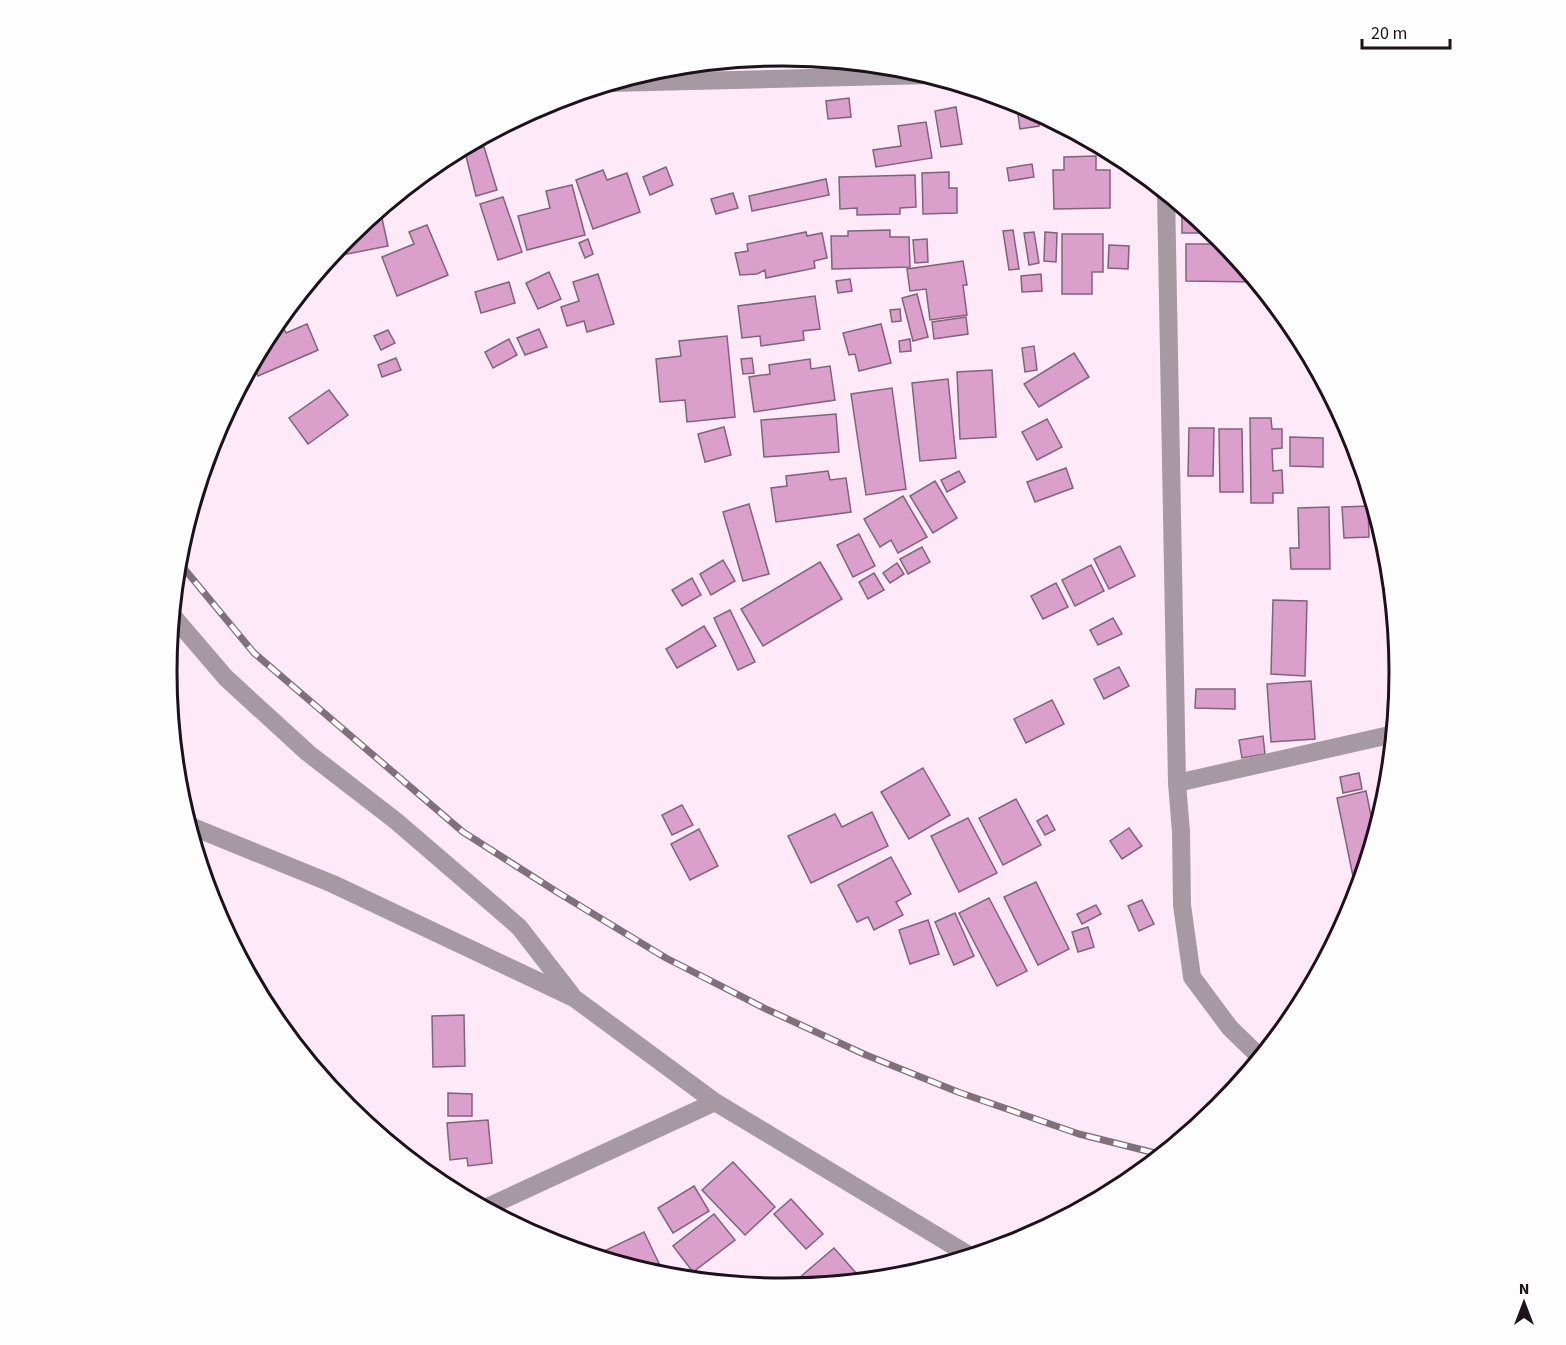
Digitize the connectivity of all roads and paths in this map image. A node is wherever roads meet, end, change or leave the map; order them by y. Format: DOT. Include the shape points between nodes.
graph roads {
  1 [pos="890,76"];
  2 [pos="647,82"];
  3 [pos="1166,203"];
  4 [pos="179,623"];
  5 [pos="1386,736"];
  6 [pos="1177,783"];
  7 [pos="197,829"];
  8 [pos="574,998"];
  9 [pos="1255,1052"];
  10 [pos="715,1102"];
  11 [pos="493,1205"];
  12 [pos="963,1251"];
  1 -- 2 [label="street"];
  3 -- 6 [label="street"];
  4 -- 8 [label="street" via="226,678 308,753 396,821 519,927"];
  5 -- 6 [label="street"];
  6 -- 9 [label="street" via="1182,905 1192,977 1230,1028"];
  7 -- 8 [label="street" via="333,884"];
  8 -- 10 [label="street"];
  10 -- 11 [label="street"];
  10 -- 12 [label="street"];
}
